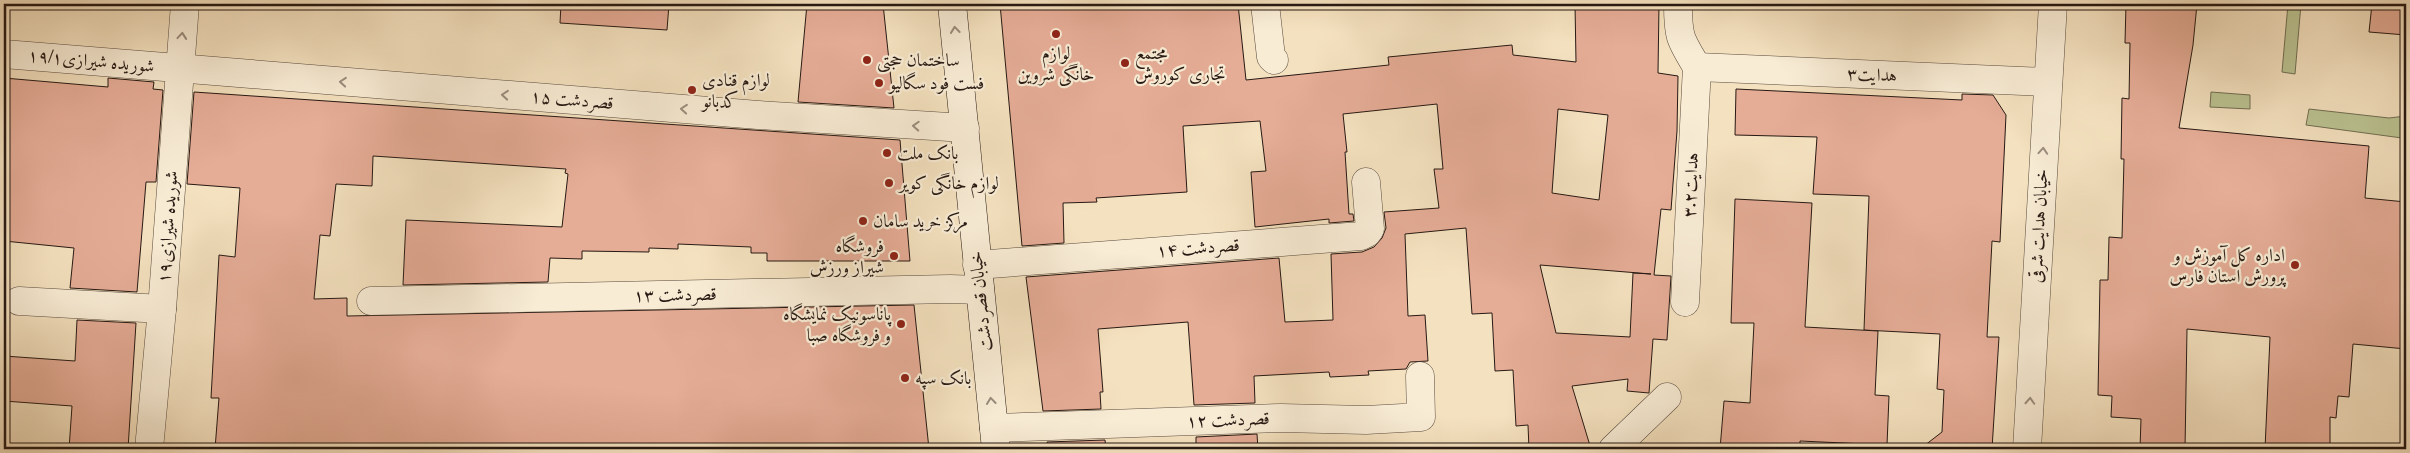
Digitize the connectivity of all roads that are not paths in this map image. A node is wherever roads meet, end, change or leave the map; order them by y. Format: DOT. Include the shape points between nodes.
graph roads {
  1 [pos="185,4"];
  2 [pos="952,4"];
  3 [pos="1265,4"];
  4 [pos="1678,4"];
  5 [pos="2053,4"];
  6 [pos="4,54"];
  7 [pos="1274,60"];
  8 [pos="1697,67"];
  9 [pos="179,69"];
  10 [pos="2048,82"];
  11 [pos="965,128"];
  12 [pos="1366,182"];
  13 [pos="979,278"];
  14 [pos="19,301"];
  15 [pos="371,301"];
  16 [pos="1685,302"];
  17 [pos="162,309"];
  18 [pos="1420,376"];
  19 [pos="1667,397"];
  20 [pos="995,439"];
  21 [pos="149,449"];
  22 [pos="1613,449"];
  23 [pos="2027,449"];
  9 -- 1 [label="street, شوریده شیرازی۱۹, one-way"];
  11 -- 2 [label="street, خیابان قصردشت, one-way"];
  3 -- 7 [label="street"];
  4 -- 8 [label="street" via="1678,31"];
  5 -- 10 [label="street, خیابان هدایت شرقی"];
  6 -- 9 [label="street, شوریده شیرازی۱۹/۱"];
  8 -- 10 [label="street, هدایت۳"];
  8 -- 16 [label="street, هدایت۳.۲"];
  11 -- 9 [label="street, قصردشت ۱۵, one-way"];
  9 -- 17 [label="street, شوریده شیرازی۱۹"];
  23 -- 10 [label="street, خیابان هدایت شرقی, one-way"];
  11 -- 13 [label="street, خیابان قصردشت"];
  12 -- 13 [label="street, قصردشت ۱۴" via="1370,229 1361,236"];
  13 -- 15 [label="street, قصردشت ۱۳" via="950,289"];
  20 -- 13 [label="street, خیابان قصردشت, one-way"];
  14 -- 17 [label="street"];
  17 -- 21 [label="street, شوریده شیرازی۱۹"];
  18 -- 20 [label="street, قصردشت ۱۲" via="1421,417 1366,420 1281,418"];
  19 -- 22 [label="street"];
}
